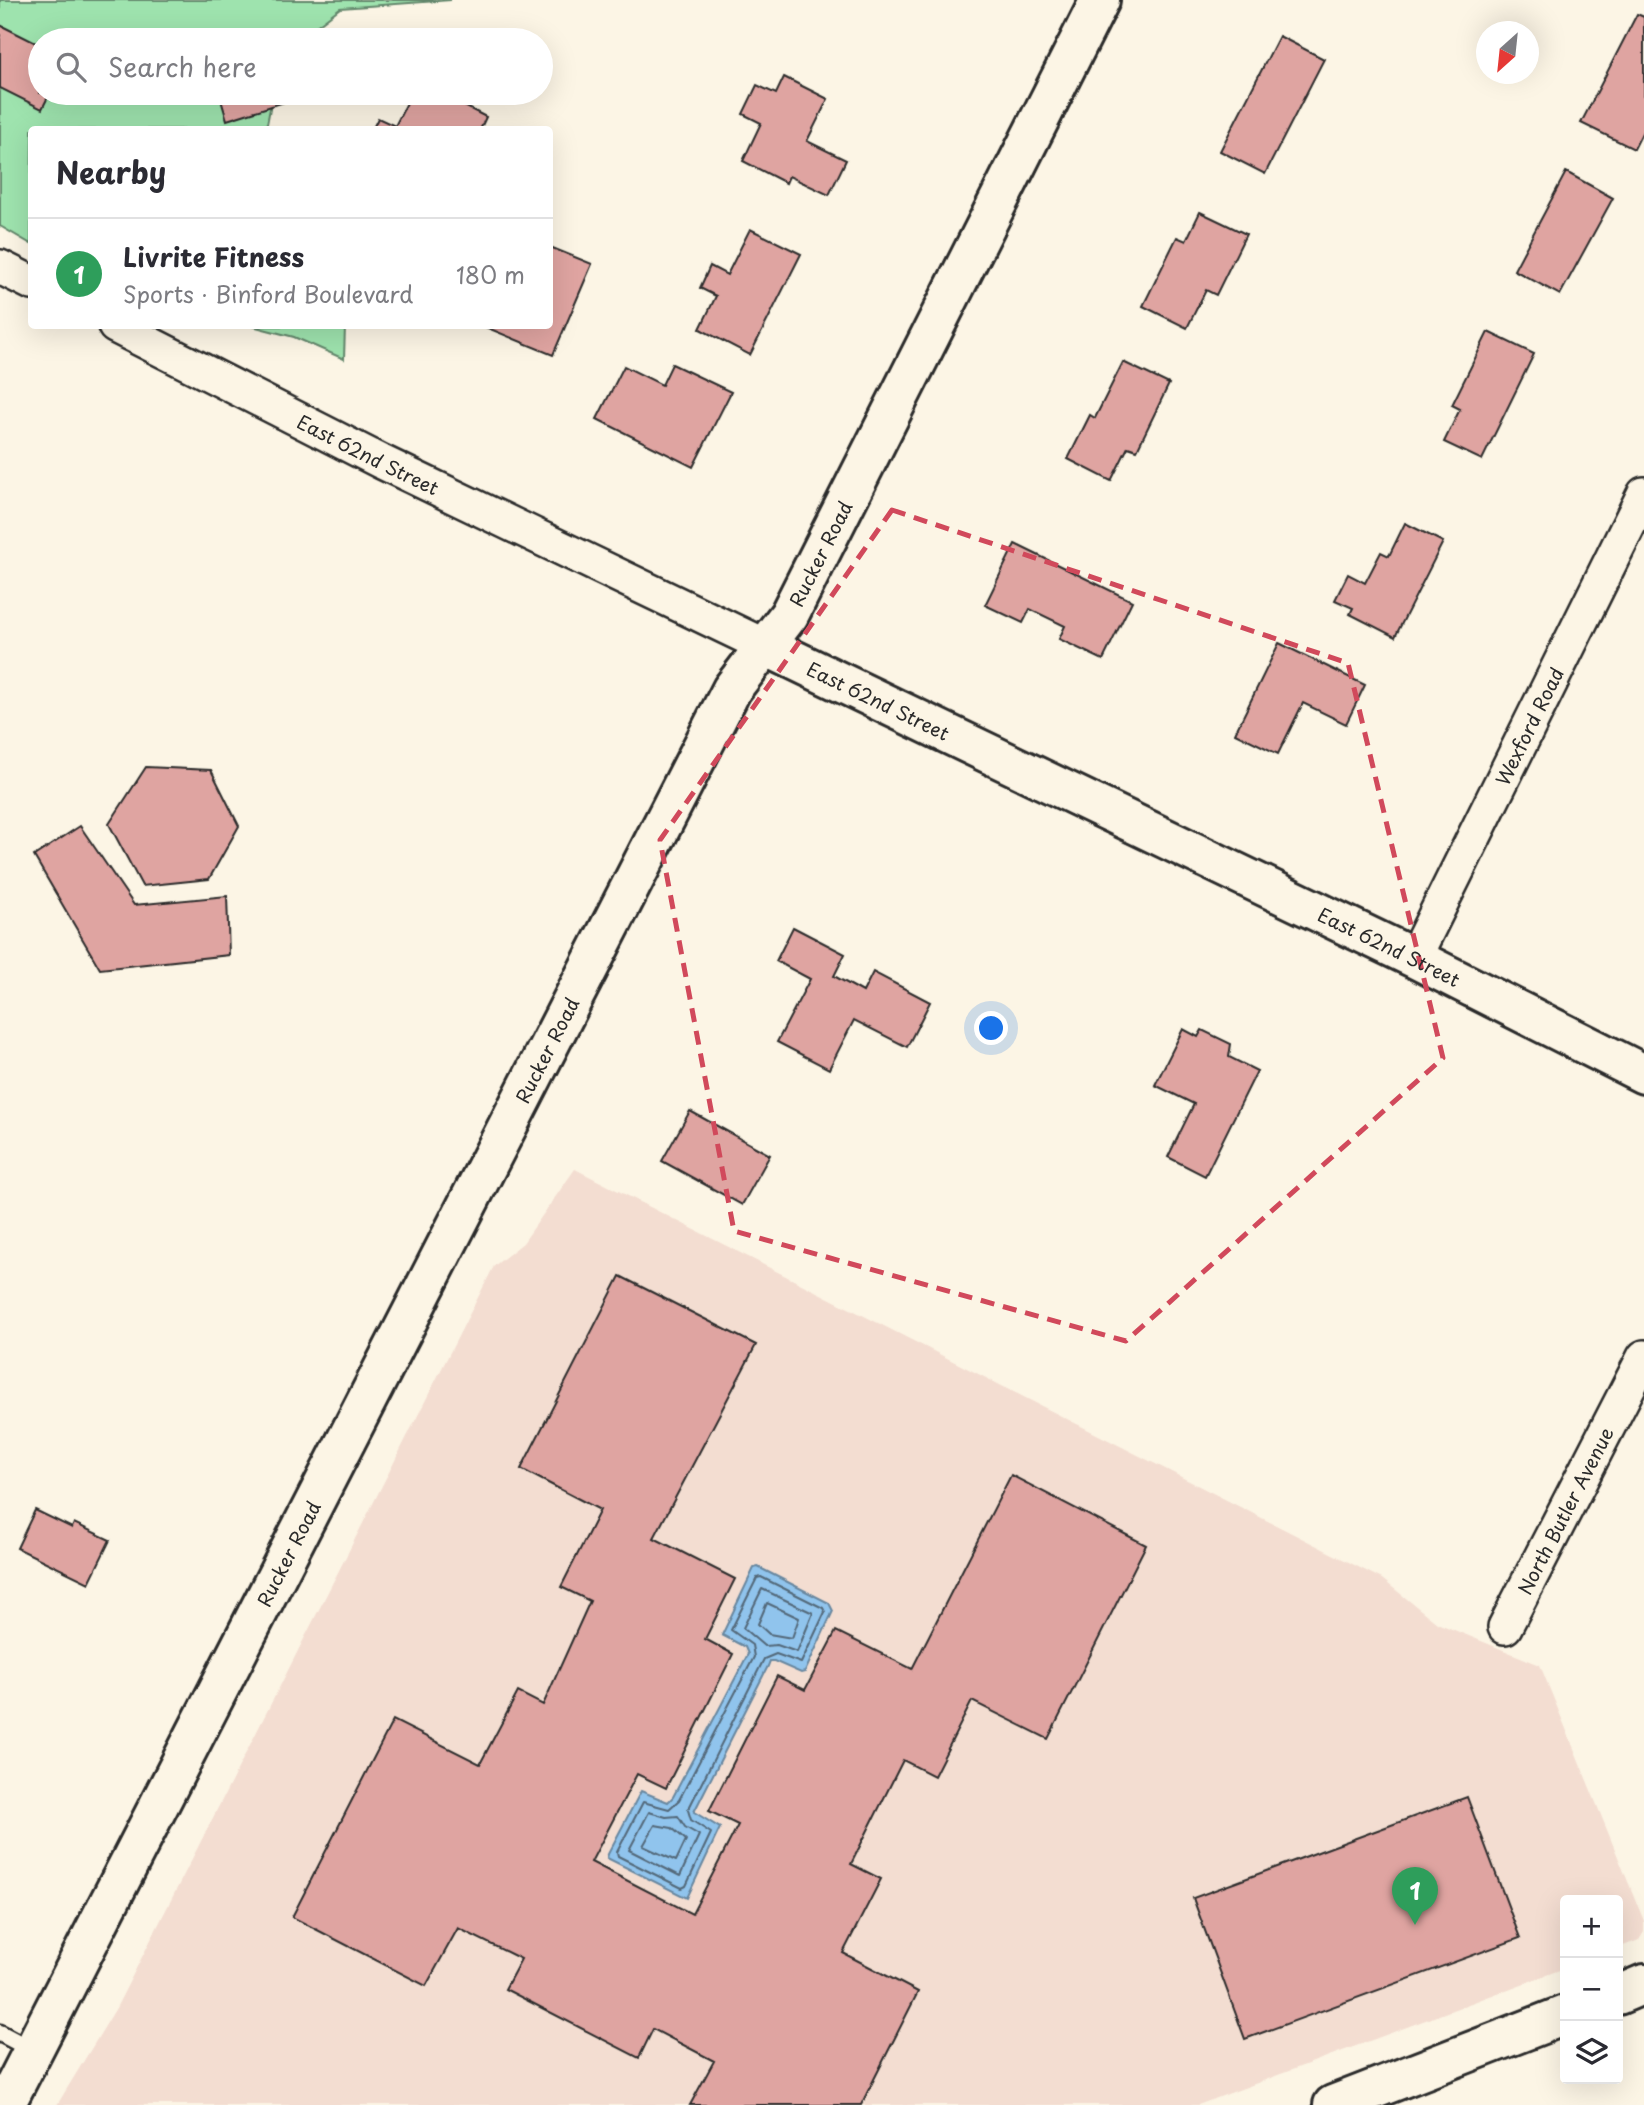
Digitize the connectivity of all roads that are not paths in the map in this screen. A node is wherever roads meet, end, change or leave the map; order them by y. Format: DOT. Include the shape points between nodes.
graph roads {
  1 [pos="1100,0"];
  2 [pos="0,267"];
  3 [pos="28,281"];
  4 [pos="121,329"];
  5 [pos="1644,494"];
  6 [pos="763,645"];
  7 [pos="1414,958"];
  8 [pos="1644,1074"];
  9 [pos="1644,1357"];
  10 [pos="1505,1627"];
  11 [pos="1644,1984"];
  12 [pos="1623,1993"];
  13 [pos="1560,2017"];
  14 [pos="0,2033"];
  15 [pos="34,2050"];
  16 [pos="5,2105"];
  17 [pos="1333,2105"];
  1 -- 6 [label="street, Rucker Road" via="789,615"];
  2 -- 3 [label="street"];
  4 -- 6 [label="street, East 62nd Street" via="382,462"];
  5 -- 7 [label="street, Wexford Road"];
  6 -- 7 [label="street, East 62nd Street"];
  6 -- 15 [label="street, Rucker Road" via="732,689"];
  7 -- 8 [label="street, East 62nd Street"];
  9 -- 10 [label="street, North Butler Avenue"];
  11 -- 12 [label="street"];
  13 -- 17 [label="street"];
  14 -- 15 [label="lane"];
  15 -- 16 [label="street, Rucker Road"];
}
